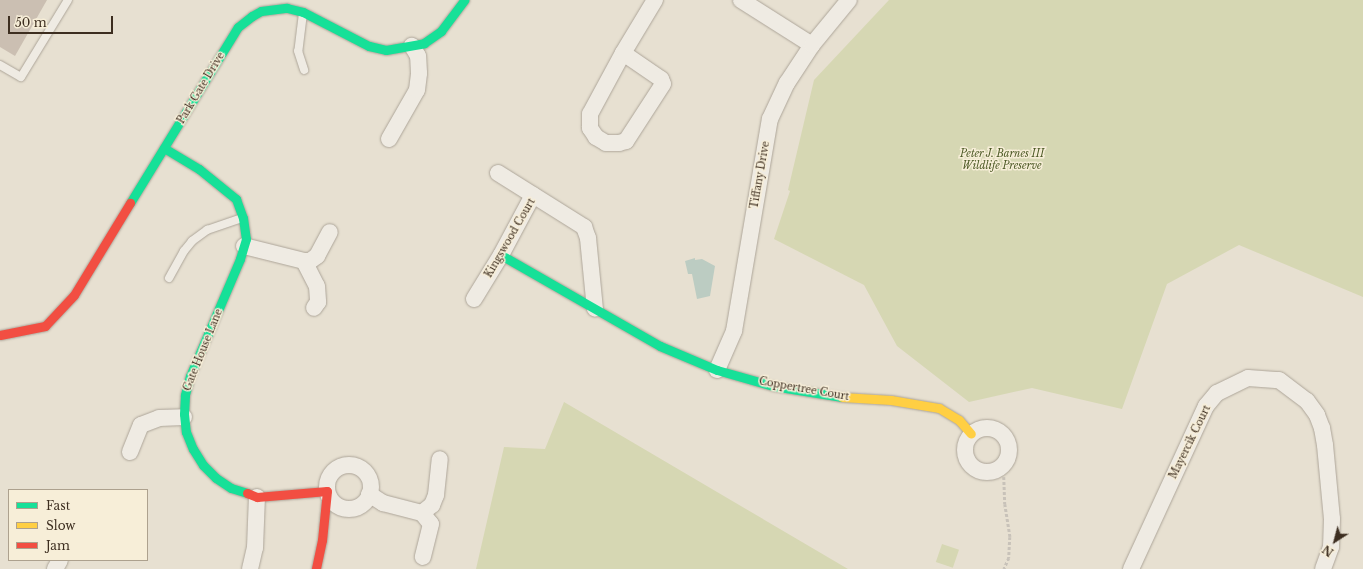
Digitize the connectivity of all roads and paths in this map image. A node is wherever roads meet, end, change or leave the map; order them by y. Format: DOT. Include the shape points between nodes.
graph roads {
  1 [pos="68,0"];
  2 [pos="464,0"];
  3 [pos="655,0"];
  4 [pos="741,0"];
  5 [pos="849,0"];
  6 [pos="288,4"];
  7 [pos="303,12"];
  8 [pos="812,45"];
  9 [pos="412,46"];
  10 [pos="623,53"];
  11 [pos="0,65"];
  12 [pos="304,70"];
  13 [pos="389,139"];
  14 [pos="164,148"];
  15 [pos="498,173"];
  16 [pos="533,195"];
  17 [pos="243,218"];
  18 [pos="330,232"];
  19 [pos="244,246"];
  20 [pos="501,254"];
  21 [pos="304,262"];
  22 [pos="169,278"];
  23 [pos="474,299"];
  24 [pos="314,308"];
  25 [pos="595,309"];
  26 [pos="0,335"];
  27 [pos="717,370"];
  28 [pos="184,416"];
  29 [pos="972,434"];
  30 [pos="130,452"];
  31 [pos="440,459"];
  32 [pos="1000,468"];
  33 [pos="327,491"];
  34 [pos="370,494"];
  35 [pos="257,497"];
  36 [pos="422,513"];
  37 [pos="423,556"];
  38 [pos="250,569"];
  39 [pos="316,569"];
  40 [pos="1004,569"];
  41 [pos="1131,569"];
  42 [pos="1323,569"];
  1 -- 11 [label="lane" via="21,77"];
  2 -- 9 [label="street, Park Gate Drive" via="441,31 424,43"];
  3 -- 10 [label="street"];
  4 -- 8 [label="street"];
  5 -- 8 [label="street, Tiffany Drive"];
  6 -- 7 [label="street, Park Gate Drive"];
  6 -- 14 [label="street, Park Gate Drive" via="261,11 238,27"];
  7 -- 9 [label="street, Park Gate Drive" via="369,46 386,50"];
  7 -- 12 [label="lane" via="298,51"];
  8 -- 27 [label="street, Tiffany Drive" via="787,83 770,119 734,331"];
  9 -- 13 [label="street" via="418,56 417,90"];
  10 -- 10 [label="street" via="590,114 590,128 596,137 606,143 626,141 663,84 661,79"];
  14 -- 17 [label="street, Gate House Lane" via="220,184 236,199"];
  14 -- 26 [label="street, Park Gate Drive" via="74,294 45,326"];
  15 -- 16 [label="street"];
  16 -- 20 [label="street, Kingswood Court"];
  16 -- 25 [label="street, Kingswood Court" via="584,228 588,238"];
  17 -- 19 [label="street, Gate House Lane" via="246,238"];
  17 -- 22 [label="lane" via="207,230 192,240"];
  18 -- 21 [label="street" via="317,256"];
  19 -- 21 [label="street"];
  19 -- 28 [label="street, Gate House Lane" via="190,376 185,395"];
  20 -- 23 [label="street, Kingswood Court"];
  20 -- 25 [label="street, Coppertree Court"];
  21 -- 24 [label="street" via="317,286 318,302"];
  25 -- 27 [label="street, Coppertree Court" via="660,346"];
  27 -- 29 [label="street, Coppertree Court" via="773,386 838,398 891,400 938,408 959,420"];
  28 -- 30 [label="street" via="159,418 140,425"];
  28 -- 35 [label="street, Gate House Lane" via="186,432 203,465 231,488"];
  29 -- 32 [label="street" via="965,447 965,454 972,467 986,472"];
  29 -- 32 [label="street" via="977,430 992,428 1004,436 1009,449 1005,463"];
  31 -- 36 [label="street" via="436,495 432,505"];
  32 -- 40 [label="path" via="1004,477 1010,536 1009,558"];
  33 -- 34 [label="street" via="334,504 347,509 361,505"];
  33 -- 34 [label="street" via="329,477 333,471 346,465 360,469 369,480"];
  33 -- 35 [label="street"];
  33 -- 39 [label="street"];
  34 -- 36 [label="street" via="383,503"];
  35 -- 38 [label="street" via="255,548"];
  36 -- 37 [label="street" via="431,524"];
  41 -- 42 [label="street, Mayercik Court" via="1206,406 1217,393 1248,378 1279,380 1308,401 1320,422 1325,445 1332,532 1331,547"];
}
